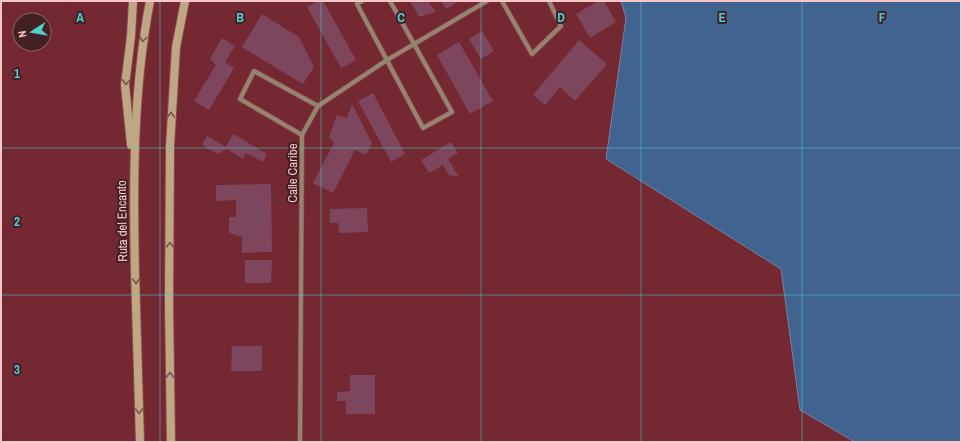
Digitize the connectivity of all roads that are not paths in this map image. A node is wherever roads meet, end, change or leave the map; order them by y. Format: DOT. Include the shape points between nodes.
graph roads {
  1 [pos="133,1"];
  2 [pos="150,1"];
  3 [pos="185,1"];
  4 [pos="362,1"];
  5 [pos="390,1"];
  6 [pos="487,1"];
  7 [pos="502,1"];
  8 [pos="549,1"];
  9 [pos="414,44"];
  10 [pos="388,60"];
  11 [pos="318,106"];
  12 [pos="302,135"];
  13 [pos="134,168"];
  14 [pos="140,442"];
  15 [pos="171,442"];
  16 [pos="300,442"];
  1 -- 13 [label="main road, one-way" via="125,85"];
  2 -- 13 [label="main road, Ruta del Encanto, one-way" via="140,70"];
  15 -- 3 [label="main road, one-way" via="170,146 176,47"];
  4 -- 10 [label="street" via="357,4"];
  5 -- 9 [label="street"];
  6 -- 9 [label="street, Calle Caribe"];
  7 -- 8 [label="street" via="532,54 561,26"];
  9 -- 10 [label="street, Calle Caribe"];
  9 -- 10 [label="street" via="452,112 423,128"];
  10 -- 11 [label="street, Calle Caribe"];
  11 -- 12 [label="street, Calle Caribe"];
  11 -- 12 [label="street" via="254,72 240,99"];
  12 -- 16 [label="street, Calle Caribe"];
  13 -- 14 [label="main road, Ruta del Encanto, one-way"];
}
